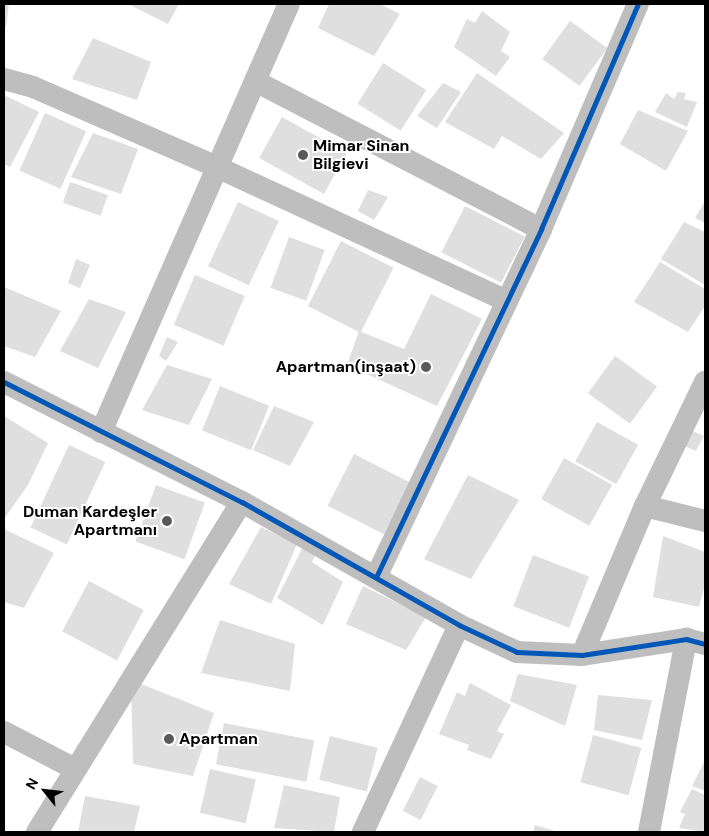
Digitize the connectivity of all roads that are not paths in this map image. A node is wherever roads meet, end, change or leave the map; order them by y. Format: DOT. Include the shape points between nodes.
graph roads {
  1 [pos="290,4"];
  2 [pos="638,4"];
  3 [pos="4,79"];
  4 [pos="255,81"];
  5 [pos="217,167"];
  6 [pos="541,229"];
  7 [pos="508,301"];
  8 [pos="4,382"];
  9 [pos="705,382"];
  10 [pos="101,432"];
  11 [pos="242,502"];
  12 [pos="645,506"];
  13 [pos="705,521"];
  14 [pos="377,575"];
  15 [pos="459,625"];
  16 [pos="696,642"];
  17 [pos="582,655"];
  18 [pos="4,732"];
  19 [pos="75,769"];
  20 [pos="36,832"];
  21 [pos="363,832"];
  22 [pos="649,832"];
  1 -- 4 [label="street"];
  2 -- 6 [label="street"];
  3 -- 5 [label="street" via="33,87"];
  4 -- 5 [label="street"];
  4 -- 6 [label="street"];
  5 -- 7 [label="street"];
  5 -- 10 [label="street"];
  6 -- 7 [label="street"];
  7 -- 14 [label="street"];
  8 -- 10 [label="street"];
  9 -- 12 [label="street"];
  10 -- 11 [label="street"];
  11 -- 14 [label="street"];
  11 -- 19 [label="street"];
  12 -- 13 [label="street"];
  12 -- 17 [label="street"];
  14 -- 15 [label="street"];
  15 -- 17 [label="street" via="518,652"];
  15 -- 21 [label="street"];
  16 -- 17 [label="street"];
  16 -- 22 [label="street"];
  18 -- 19 [label="street"];
  19 -- 20 [label="street"];
}
